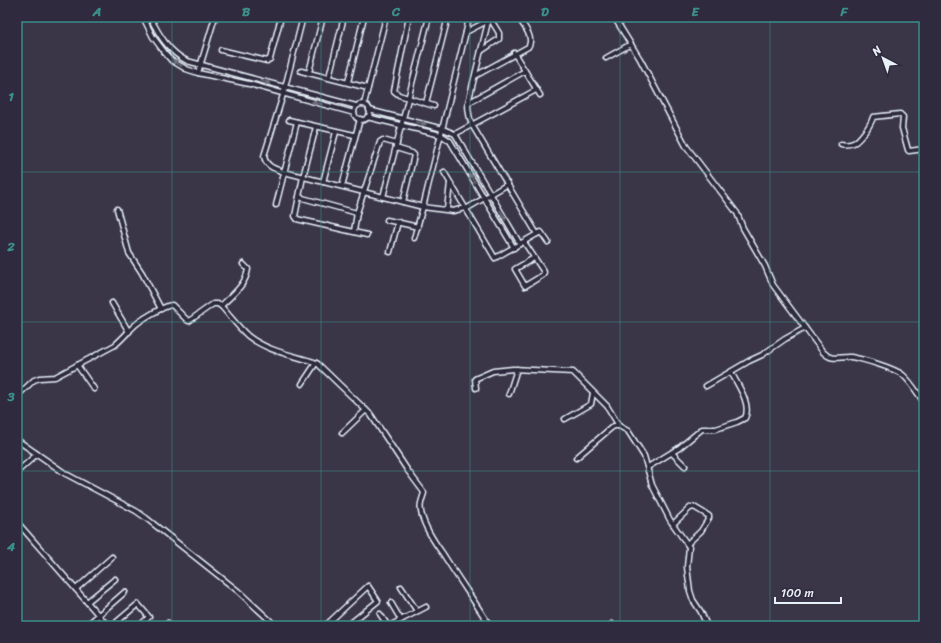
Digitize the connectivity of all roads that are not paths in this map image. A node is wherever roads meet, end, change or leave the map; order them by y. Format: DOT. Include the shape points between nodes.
graph roads {
  1 [pos="143,17"];
  2 [pos="150,17"];
  3 [pos="215,17"];
  4 [pos="281,17"];
  5 [pos="303,17"];
  6 [pos="323,17"];
  7 [pos="344,17"];
  8 [pos="364,17"];
  9 [pos="386,17"];
  10 [pos="409,17"];
  11 [pos="428,17"];
  12 [pos="448,17"];
  13 [pos="469,17"];
  14 [pos="518,17"];
  15 [pos="614,17"];
  16 [pos="492,19"];
  17 [pos="466,32"];
  18 [pos="631,44"];
  19 [pos="221,50"];
  20 [pos="481,51"];
  21 [pos="514,53"];
  22 [pos="606,58"];
  23 [pos="200,65"];
  24 [pos="302,71"];
  25 [pos="525,71"];
  26 [pos="309,72"];
  27 [pos="198,73"];
  28 [pos="475,76"];
  29 [pos="329,77"];
  30 [pos="348,82"];
  31 [pos="285,88"];
  32 [pos="368,88"];
  33 [pos="536,90"];
  34 [pos="284,95"];
  35 [pos="540,95"];
  36 [pos="408,97"];
  37 [pos="426,103"];
  38 [pos="468,103"];
  39 [pos="364,104"];
  40 [pos="356,106"];
  41 [pos="434,106"];
  42 [pos="369,110"];
  43 [pos="354,114"];
  44 [pos="367,117"];
  45 [pos="360,119"];
  46 [pos="403,119"];
  47 [pos="289,120"];
  48 [pos="297,122"];
  49 [pos="472,124"];
  50 [pos="401,126"];
  51 [pos="316,127"];
  52 [pos="442,129"];
  53 [pos="336,132"];
  54 [pos="455,134"];
  55 [pos="441,135"];
  56 [pos="354,136"];
  57 [pos="841,144"];
  58 [pos="397,146"];
  59 [pos="924,149"];
  60 [pos="284,172"];
  61 [pos="444,172"];
  62 [pos="303,177"];
  63 [pos="323,182"];
  64 [pos="450,183"];
  65 [pos="508,184"];
  66 [pos="342,186"];
  67 [pos="364,192"];
  68 [pos="491,194"];
  69 [pos="299,197"];
  70 [pos="383,197"];
  71 [pos="484,198"];
  72 [pos="403,202"];
  73 [pos="276,205"];
  74 [pos="423,207"];
  75 [pos="117,209"];
  76 [pos="447,209"];
  77 [pos="466,209"];
  78 [pos="357,213"];
  79 [pos="387,220"];
  80 [pos="398,222"];
  81 [pos="418,227"];
  82 [pos="354,232"];
  83 [pos="537,234"];
  84 [pos="367,235"];
  85 [pos="414,238"];
  86 [pos="548,242"];
  87 [pos="522,243"];
  88 [pos="514,248"];
  89 [pos="390,252"];
  90 [pos="534,258"];
  91 [pos="243,264"];
  92 [pos="112,303"];
  93 [pos="221,306"];
  94 [pos="160,309"];
  95 [pos="805,328"];
  96 [pos="129,332"];
  97 [pos="316,363"];
  98 [pos="77,365"];
  99 [pos="517,369"];
  100 [pos="731,372"];
  101 [pos="302,384"];
  102 [pos="706,386"];
  103 [pos="476,388"];
  104 [pos="94,389"];
  105 [pos="593,393"];
  106 [pos="509,394"];
  107 [pos="17,396"];
  108 [pos="924,402"];
  109 [pos="366,410"];
  110 [pos="565,419"];
  111 [pos="619,426"];
  112 [pos="342,433"];
  113 [pos="17,440"];
  114 [pos="672,453"];
  115 [pos="37,454"];
  116 [pos="576,458"];
  117 [pos="685,466"];
  118 [pos="648,467"];
  119 [pos="17,472"];
  120 [pos="17,522"];
  121 [pos="673,524"];
  122 [pos="687,544"];
  123 [pos="112,557"];
  124 [pos="115,579"];
  125 [pos="401,587"];
  126 [pos="76,589"];
  127 [pos="125,592"];
  128 [pos="87,602"];
  129 [pos="391,603"];
  130 [pos="426,606"];
  131 [pos="417,611"];
  132 [pos="380,614"];
  133 [pos="99,615"];
  134 [pos="400,620"];
  135 [pos="86,626"];
  136 [pos="108,626"];
  137 [pos="112,626"];
  138 [pos="139,626"];
  139 [pos="276,626"];
  140 [pos="325,626"];
  141 [pos="347,626"];
  142 [pos="389,626"];
  143 [pos="490,626"];
  144 [pos="707,626"];
  27 -- 1 [label="street, one-way" via="178,64 165,54"];
  2 -- 23 [label="street" via="173,52 187,61"];
  3 -- 23 [label="street"];
  4 -- 19 [label="street" via="270,59 267,61"];
  5 -- 31 [label="street"];
  6 -- 26 [label="street"];
  7 -- 29 [label="street"];
  8 -- 30 [label="street"];
  9 -- 32 [label="street"];
  10 -- 36 [label="street" via="394,87 396,93"];
  11 -- 36 [label="street"];
  12 -- 37 [label="street"];
  13 -- 17 [label="street"];
  14 -- 21 [label="street" via="531,40 528,47"];
  15 -- 18 [label="street"];
  16 -- 17 [label="street"];
  16 -- 20 [label="street"];
  16 -- 20 [label="street" via="499,39"];
  17 -- 52 [label="street"];
  18 -- 22 [label="street"];
  18 -- 95 [label="street" via="683,141 737,213 773,285"];
  20 -- 28 [label="street"];
  21 -- 25 [label="street"];
  21 -- 28 [label="street"];
  23 -- 27 [label="street"];
  23 -- 31 [label="street, one-way"];
  24 -- 26 [label="street"];
  25 -- 33 [label="street"];
  25 -- 38 [label="street"];
  26 -- 29 [label="street"];
  27 -- 34 [label="street"];
  28 -- 38 [label="street"];
  29 -- 30 [label="street"];
  30 -- 32 [label="street"];
  31 -- 34 [label="street"];
  31 -- 40 [label="street"];
  32 -- 39 [label="street"];
  33 -- 35 [label="street"];
  33 -- 49 [label="street"];
  43 -- 34 [label="street, one-way"];
  34 -- 60 [label="street" via="264,156 269,166"];
  36 -- 37 [label="street"];
  36 -- 46 [label="street"];
  37 -- 41 [label="street"];
  38 -- 49 [label="street"];
  39 -- 40 [label="street"];
  39 -- 42 [label="street"];
  40 -- 43 [label="street"];
  42 -- 44 [label="street"];
  42 -- 46 [label="street"];
  43 -- 45 [label="street"];
  44 -- 45 [label="street"];
  44 -- 50 [label="street"];
  45 -- 56 [label="street"];
  46 -- 50 [label="street"];
  46 -- 52 [label="street, one-way"];
  47 -- 48 [label="street"];
  48 -- 51 [label="street"];
  48 -- 60 [label="street"];
  49 -- 54 [label="street"];
  49 -- 65 [label="street"];
  50 -- 55 [label="street"];
  50 -- 58 [label="street"];
  51 -- 53 [label="street"];
  51 -- 62 [label="street"];
  52 -- 54 [label="street"];
  52 -- 55 [label="street"];
  53 -- 56 [label="street"];
  53 -- 63 [label="street"];
  54 -- 68 [label="street"];
  71 -- 55 [label="street, one-way" via="450,141"];
  55 -- 74 [label="street"];
  56 -- 66 [label="street"];
  57 -- 59 [label="street" via="857,142 874,117 900,114 903,117 902,128 908,150"];
  58 -- 67 [label="street" via="383,140 380,142"];
  58 -- 70 [label="street"];
  58 -- 72 [label="street" via="414,155"];
  60 -- 62 [label="street"];
  60 -- 73 [label="street"];
  61 -- 64 [label="street"];
  62 -- 63 [label="street"];
  62 -- 69 [label="street"];
  63 -- 66 [label="street"];
  64 -- 76 [label="street"];
  64 -- 77 [label="street"];
  65 -- 68 [label="street"];
  65 -- 83 [label="street"];
  66 -- 67 [label="street"];
  67 -- 70 [label="street"];
  67 -- 78 [label="street"];
  68 -- 71 [label="street"];
  68 -- 87 [label="street, one-way"];
  69 -- 78 [label="street"];
  69 -- 82 [label="street" via="295,213 297,219"];
  70 -- 72 [label="street"];
  71 -- 77 [label="street"];
  71 -- 88 [label="street"];
  72 -- 74 [label="street"];
  74 -- 76 [label="street"];
  74 -- 81 [label="street"];
  75 -- 94 [label="street" via="129,253"];
  76 -- 77 [label="street"];
  77 -- 88 [label="street" via="496,258"];
  78 -- 82 [label="street"];
  79 -- 80 [label="street"];
  80 -- 81 [label="street"];
  80 -- 89 [label="street"];
  81 -- 85 [label="street"];
  82 -- 84 [label="street"];
  83 -- 86 [label="street" via="541,232"];
  83 -- 87 [label="street"];
  87 -- 88 [label="street"];
  87 -- 90 [label="street"];
  90 -- 90 [label="street" via="544,272 525,286 515,269"];
  91 -- 93 [label="street" via="248,269 244,281"];
  92 -- 96 [label="street"];
  93 -- 94 [label="street" via="213,304 189,321 172,306"];
  93 -- 97 [label="street" via="256,341"];
  94 -- 96 [label="street"];
  95 -- 100 [label="street"];
  95 -- 108 [label="street" via="828,357 850,357 900,372"];
  96 -- 98 [label="street" via="115,344"];
  97 -- 101 [label="street"];
  97 -- 109 [label="street"];
  98 -- 104 [label="street"];
  98 -- 107 [label="street" via="55,377 34,380"];
  99 -- 103 [label="street" via="493,371 478,377 475,380"];
  99 -- 105 [label="street" via="573,372"];
  99 -- 106 [label="street"];
  100 -- 102 [label="street"];
  100 -- 114 [label="street" via="745,403 745,418 716,429 702,429"];
  105 -- 110 [label="street" via="591,404"];
  105 -- 111 [label="street" via="607,406"];
  109 -- 112 [label="street"];
  109 -- 143 [label="street" via="423,490 420,505 426,526"];
  111 -- 116 [label="street" via="611,428"];
  111 -- 118 [label="street" via="628,431"];
  113 -- 115 [label="street"];
  114 -- 117 [label="street"];
  114 -- 118 [label="street"];
  115 -- 119 [label="street"];
  115 -- 139 [label="street" via="66,474 146,518 238,591"];
  118 -- 121 [label="street" via="655,490"];
  120 -- 126 [label="street"];
  121 -- 122 [label="street"];
  121 -- 122 [label="street" via="694,506 709,516 701,531"];
  122 -- 144 [label="street" via="690,591"];
  123 -- 126 [label="street"];
  124 -- 128 [label="street"];
  125 -- 131 [label="street"];
  126 -- 128 [label="street"];
  127 -- 133 [label="street"];
  128 -- 133 [label="street"];
  129 -- 134 [label="street"];
  130 -- 131 [label="street"];
  131 -- 134 [label="street"];
  132 -- 142 [label="street"];
  133 -- 135 [label="street"];
  133 -- 136 [label="street"];
  134 -- 142 [label="street"];
  137 -- 138 [label="street" via="138,604 149,617"];
  140 -- 141 [label="street" via="368,586 378,601"];
}
